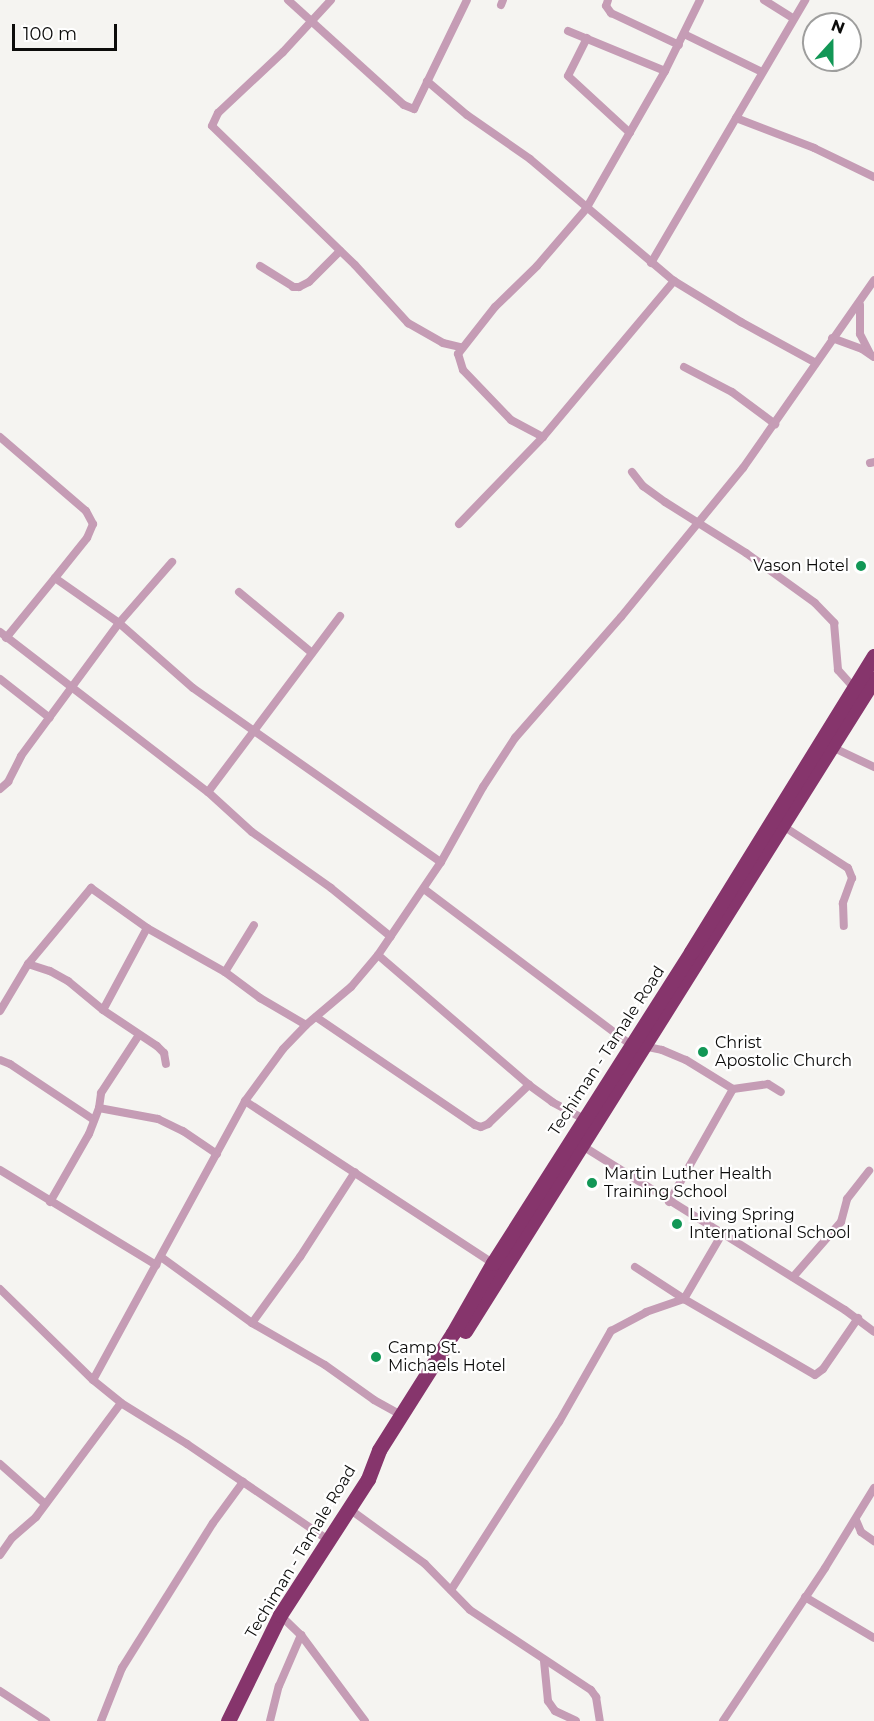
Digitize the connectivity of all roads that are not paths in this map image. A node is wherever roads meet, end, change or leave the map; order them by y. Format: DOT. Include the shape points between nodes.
graph roads {
  1 [pos="288,0"];
  2 [pos="331,0"];
  3 [pos="467,0"];
  4 [pos="608,0"];
  5 [pos="699,0"];
  6 [pos="764,0"];
  7 [pos="805,0"];
  8 [pos="793,18"];
  9 [pos="310,22"];
  10 [pos="568,31"];
  11 [pos="684,34"];
  12 [pos="587,38"];
  13 [pos="679,45"];
  14 [pos="665,71"];
  15 [pos="762,72"];
  16 [pos="427,81"];
  17 [pos="736,118"];
  18 [pos="630,133"];
  19 [pos="874,177"];
  20 [pos="586,209"];
  21 [pos="340,251"];
  22 [pos="651,263"];
  23 [pos="260,266"];
  24 [pos="874,280"];
  25 [pos="674,281"];
  26 [pos="860,304"];
  27 [pos="832,338"];
  28 [pos="461,347"];
  29 [pos="872,355"];
  30 [pos="816,363"];
  31 [pos="684,367"];
  32 [pos="775,424"];
  33 [pos="0,437"];
  34 [pos="543,437"];
  35 [pos="632,472"];
  36 [pos="700,522"];
  37 [pos="459,524"];
  38 [pos="172,562"];
  39 [pos="55,578"];
  40 [pos="239,592"];
  41 [pos="340,616"];
  42 [pos="119,623"];
  43 [pos="3,635"];
  44 [pos="312,654"];
  45 [pos="874,656"];
  46 [pos="0,679"];
  47 [pos="874,679"];
  48 [pos="71,688"];
  49 [pos="854,688"];
  50 [pos="50,717"];
  51 [pos="255,732"];
  52 [pos="832,747"];
  53 [pos="874,768"];
  54 [pos="0,789"];
  55 [pos="208,792"];
  56 [pos="783,826"];
  57 [pos="441,862"];
  58 [pos="424,889"];
  59 [pos="254,925"];
  60 [pos="844,926"];
  61 [pos="147,928"];
  62 [pos="391,937"];
  63 [pos="378,955"];
  64 [pos="28,964"];
  65 [pos="225,972"];
  66 [pos="103,1010"];
  67 [pos="0,1011"];
  68 [pos="316,1017"];
  69 [pos="306,1025"];
  70 [pos="139,1035"];
  71 [pos="637,1046"];
  72 [pos="0,1060"];
  73 [pos="166,1064"];
  74 [pos="530,1085"];
  75 [pos="733,1089"];
  76 [pos="781,1092"];
  77 [pos="245,1101"];
  78 [pos="99,1108"];
  79 [pos="584,1119"];
  80 [pos="94,1120"];
  81 [pos="581,1145"];
  82 [pos="217,1154"];
  83 [pos="0,1170"];
  84 [pos="868,1171"];
  85 [pos="355,1172"];
  86 [pos="50,1202"];
  87 [pos="669,1202"];
  88 [pos="722,1234"];
  89 [pos="161,1257"];
  90 [pos="493,1263"];
  91 [pos="156,1265"];
  92 [pos="635,1267"];
  93 [pos="793,1277"];
  94 [pos="0,1289"];
  95 [pos="684,1299"];
  96 [pos="858,1318"];
  97 [pos="252,1323"];
  98 [pos="874,1332"];
  99 [pos="93,1380"];
  100 [pos="121,1403"];
  101 [pos="401,1415"];
  102 [pos="0,1464"];
  103 [pos="373,1467"];
  104 [pos="243,1482"];
  105 [pos="874,1488"];
  106 [pos="45,1504"];
  107 [pos="348,1508"];
  108 [pos="856,1520"];
  109 [pos="328,1540"];
  110 [pos="874,1541"];
  111 [pos="0,1555"];
  112 [pos="451,1590"];
  113 [pos="805,1597"];
  114 [pos="280,1615"];
  115 [pos="301,1635"];
  116 [pos="874,1638"];
  117 [pos="544,1661"];
  118 [pos="0,1691"];
  119 [pos="46,1721"];
  120 [pos="101,1721"];
  121 [pos="228,1721"];
  122 [pos="270,1721"];
  123 [pos="365,1721"];
  124 [pos="576,1721"];
  125 [pos="600,1721"];
  126 [pos="723,1721"];
  1 -- 9 [label="street"];
  2 -- 9 [label="street"];
  3 -- 16 [label="street"];
  4 -- 13 [label="street" via="606,6 611,13"];
  5 -- 11 [label="street"];
  6 -- 8 [label="street"];
  7 -- 8 [label="street"];
  8 -- 15 [label="street"];
  9 -- 16 [label="street" via="411,108 416,108"];
  9 -- 21 [label="street" via="218,113 212,126"];
  10 -- 12 [label="street"];
  11 -- 13 [label="street"];
  11 -- 15 [label="street"];
  12 -- 14 [label="street"];
  12 -- 18 [label="street" via="568,76"];
  13 -- 14 [label="street"];
  14 -- 18 [label="street"];
  15 -- 17 [label="street"];
  16 -- 20 [label="street" via="530,159"];
  17 -- 19 [label="street" via="814,148"];
  17 -- 22 [label="street"];
  18 -- 20 [label="street"];
  20 -- 22 [label="street"];
  20 -- 28 [label="street"];
  21 -- 23 [label="street" via="299,287"];
  21 -- 28 [label="street" via="408,323 443,343"];
  22 -- 25 [label="street"];
  24 -- 26 [label="street"];
  25 -- 30 [label="street"];
  25 -- 34 [label="street"];
  26 -- 27 [label="street"];
  26 -- 29 [label="street" via="860,334"];
  27 -- 29 [label="street"];
  27 -- 30 [label="street"];
  28 -- 34 [label="street" via="458,354 463,370 511,420"];
  30 -- 32 [label="street"];
  31 -- 32 [label="street" via="732,392"];
  32 -- 36 [label="street"];
  33 -- 39 [label="street" via="86,511 93,524 87,538"];
  34 -- 37 [label="street"];
  35 -- 36 [label="street" via="643,486"];
  36 -- 49 [label="street" via="805,596 834,623 838,670"];
  36 -- 57 [label="street" via="514,738"];
  38 -- 42 [label="street"];
  39 -- 42 [label="street"];
  39 -- 43 [label="street"];
  40 -- 44 [label="street"];
  41 -- 44 [label="street"];
  42 -- 48 [label="street"];
  42 -- 51 [label="street" via="193,688"];
  43 -- 48 [label="street"];
  44 -- 51 [label="street"];
  45 -- 49 [label="highway, Techiman - Tamale Road"];
  46 -- 50 [label="street"];
  47 -- 52 [label="highway, Techiman - Tamale Road"];
  48 -- 50 [label="street"];
  48 -- 55 [label="street"];
  49 -- 71 [label="highway, Techiman - Tamale Road"];
  50 -- 54 [label="street"];
  51 -- 55 [label="street"];
  51 -- 57 [label="street"];
  52 -- 53 [label="street"];
  52 -- 56 [label="highway, Techiman - Tamale Road"];
  55 -- 62 [label="street" via="252,832"];
  56 -- 60 [label="street" via="848,868 852,878 843,903"];
  56 -- 71 [label="highway, Techiman - Tamale Road"];
  57 -- 58 [label="street"];
  58 -- 62 [label="street"];
  58 -- 71 [label="street"];
  59 -- 65 [label="street"];
  61 -- 64 [label="street" via="91,888"];
  61 -- 65 [label="street"];
  61 -- 66 [label="street"];
  62 -- 63 [label="street"];
  63 -- 68 [label="street" via="351,987"];
  63 -- 74 [label="street"];
  64 -- 66 [label="street" via="68,981"];
  64 -- 67 [label="street"];
  65 -- 69 [label="street"];
  66 -- 70 [label="street"];
  68 -- 69 [label="street"];
  68 -- 74 [label="street" via="481,1127"];
  69 -- 77 [label="street"];
  70 -- 73 [label="street" via="164,1053"];
  70 -- 78 [label="street" via="101,1093"];
  71 -- 75 [label="street" via="662,1050 686,1060"];
  71 -- 79 [label="highway, Techiman - Tamale Road"];
  71 -- 81 [label="highway, Techiman - Tamale Road"];
  72 -- 80 [label="street"];
  74 -- 79 [label="street"];
  75 -- 76 [label="street" via="768,1084"];
  75 -- 87 [label="street"];
  77 -- 82 [label="street"];
  77 -- 85 [label="street"];
  78 -- 80 [label="street"];
  78 -- 82 [label="street" via="158,1119"];
  79 -- 90 [label="highway, Techiman - Tamale Road"];
  80 -- 86 [label="street"];
  81 -- 87 [label="street"];
  81 -- 103 [label="highway, Techiman - Tamale Road" via="388,1455"];
  82 -- 89 [label="street"];
  83 -- 86 [label="street"];
  84 -- 93 [label="street" via="847,1199 841,1222"];
  85 -- 90 [label="street"];
  85 -- 97 [label="street"];
  86 -- 91 [label="street"];
  87 -- 88 [label="street"];
  88 -- 93 [label="street"];
  88 -- 95 [label="street"];
  89 -- 91 [label="street"];
  89 -- 97 [label="street"];
  90 -- 101 [label="highway, Techiman - Tamale Road"];
  91 -- 99 [label="street"];
  92 -- 95 [label="street"];
  93 -- 96 [label="street"];
  94 -- 99 [label="street"];
  95 -- 96 [label="street" via="814,1375 823,1370"];
  95 -- 112 [label="street" via="646,1312 611,1331 559,1422"];
  96 -- 98 [label="street"];
  97 -- 101 [label="street"];
  99 -- 100 [label="street"];
  100 -- 104 [label="street"];
  100 -- 106 [label="street"];
  101 -- 103 [label="highway, Techiman - Tamale Road"];
  102 -- 106 [label="street"];
  103 -- 107 [label="highway, Techiman - Tamale Road"];
  104 -- 109 [label="street"];
  104 -- 120 [label="street" via="213,1522 122,1668"];
  105 -- 108 [label="street"];
  106 -- 111 [label="street"];
  107 -- 109 [label="highway, Techiman - Tamale Road"];
  107 -- 112 [label="street" via="425,1564"];
  108 -- 110 [label="street" via="861,1532"];
  108 -- 113 [label="street"];
  109 -- 114 [label="highway, Techiman - Tamale Road"];
  112 -- 117 [label="street" via="470,1610"];
  113 -- 116 [label="street"];
  113 -- 126 [label="street"];
  114 -- 115 [label="street"];
  114 -- 121 [label="highway, Techiman - Tamale Road"];
  115 -- 122 [label="street" via="279,1686"];
  115 -- 123 [label="street"];
  117 -- 124 [label="street" via="548,1701 555,1711"];
  117 -- 125 [label="street" via="591,1690"];
  118 -- 119 [label="street"];
}
